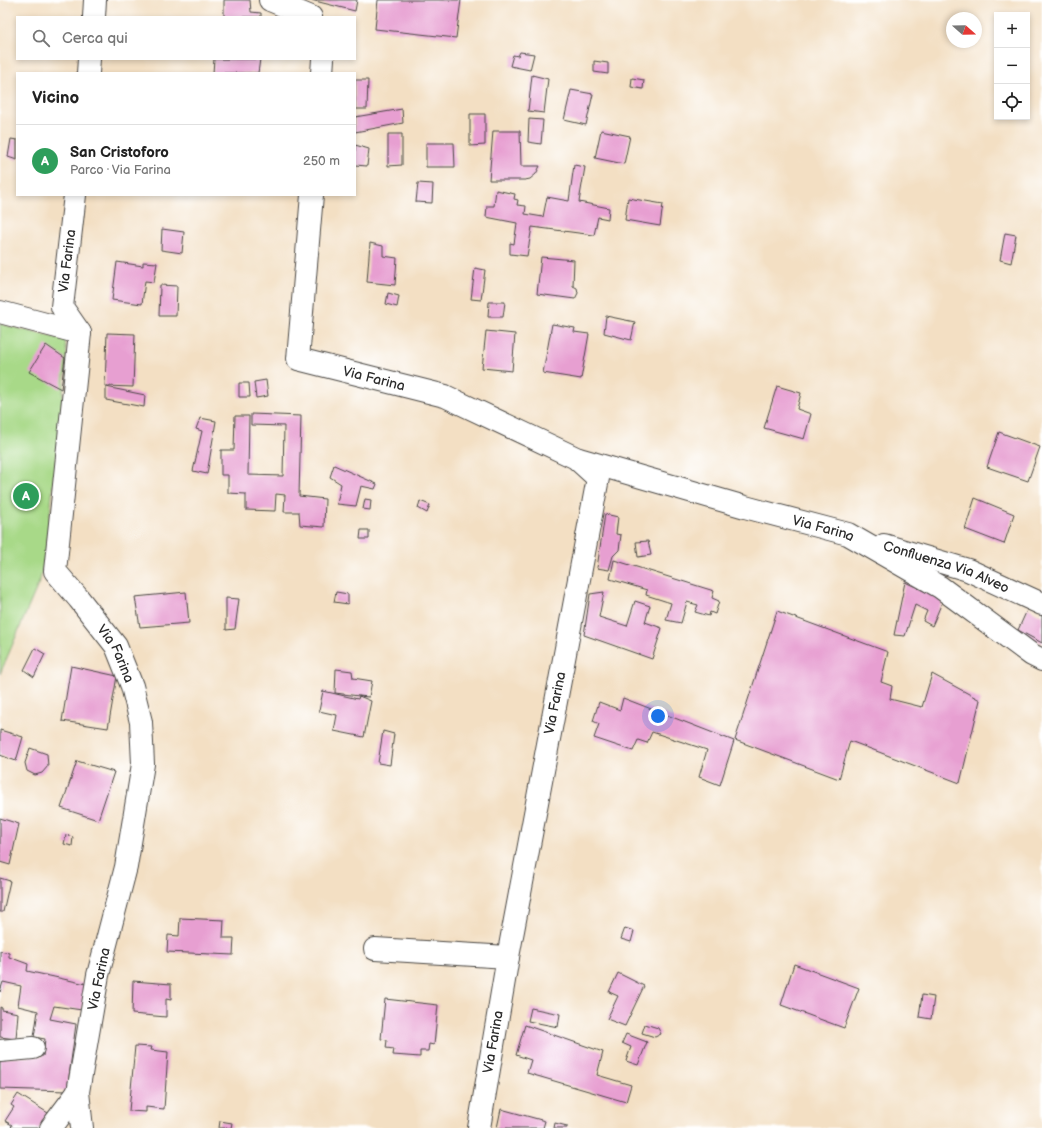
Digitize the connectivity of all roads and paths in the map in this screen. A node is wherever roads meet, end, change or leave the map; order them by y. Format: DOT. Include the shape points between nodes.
graph roads {
  1 [pos="95,0"];
  2 [pos="270,0"];
  3 [pos="94,16"];
  4 [pos="309,16"];
  5 [pos="89,60"];
  6 [pos="323,60"];
  7 [pos="88,72"];
  8 [pos="322,72"];
  9 [pos="75,196"];
  10 [pos="312,196"];
  11 [pos="0,312"];
  12 [pos="80,333"];
  13 [pos="576,458"];
  14 [pos="848,534"];
  15 [pos="1042,604"];
  16 [pos="1042,660"];
  17 [pos="375,949"];
  18 [pos="508,957"];
  19 [pos="33,1048"];
  20 [pos="0,1051"];
  21 [pos="78,1092"];
  22 [pos="51,1128"];
  23 [pos="82,1128"];
  24 [pos="479,1128"];
  1 -- 3 [label="street"];
  2 -- 4 [label="street"];
  5 -- 7 [label="street"];
  6 -- 8 [label="street"];
  9 -- 12 [label="street, Via Farina" via="62,307"];
  10 -- 13 [label="street, Via Farina" via="298,359 445,396"];
  11 -- 12 [label="street"];
  12 -- 21 [label="street, Via Farina" via="55,571 116,646 132,686 141,722 143,764 126,867 98,975"];
  13 -- 14 [label="street, Via Farina"];
  13 -- 18 [label="street, Via Farina" via="598,478"];
  14 -- 15 [label="street, Confluenza Via Alveo" via="968,570"];
  14 -- 16 [label="street, Via Farina" via="940,587"];
  17 -- 18 [label="street"];
  18 -- 24 [label="street, Via Farina"];
  19 -- 20 [label="street"];
  21 -- 22 [label="street"];
  21 -- 23 [label="street, Via Farina"];
}
